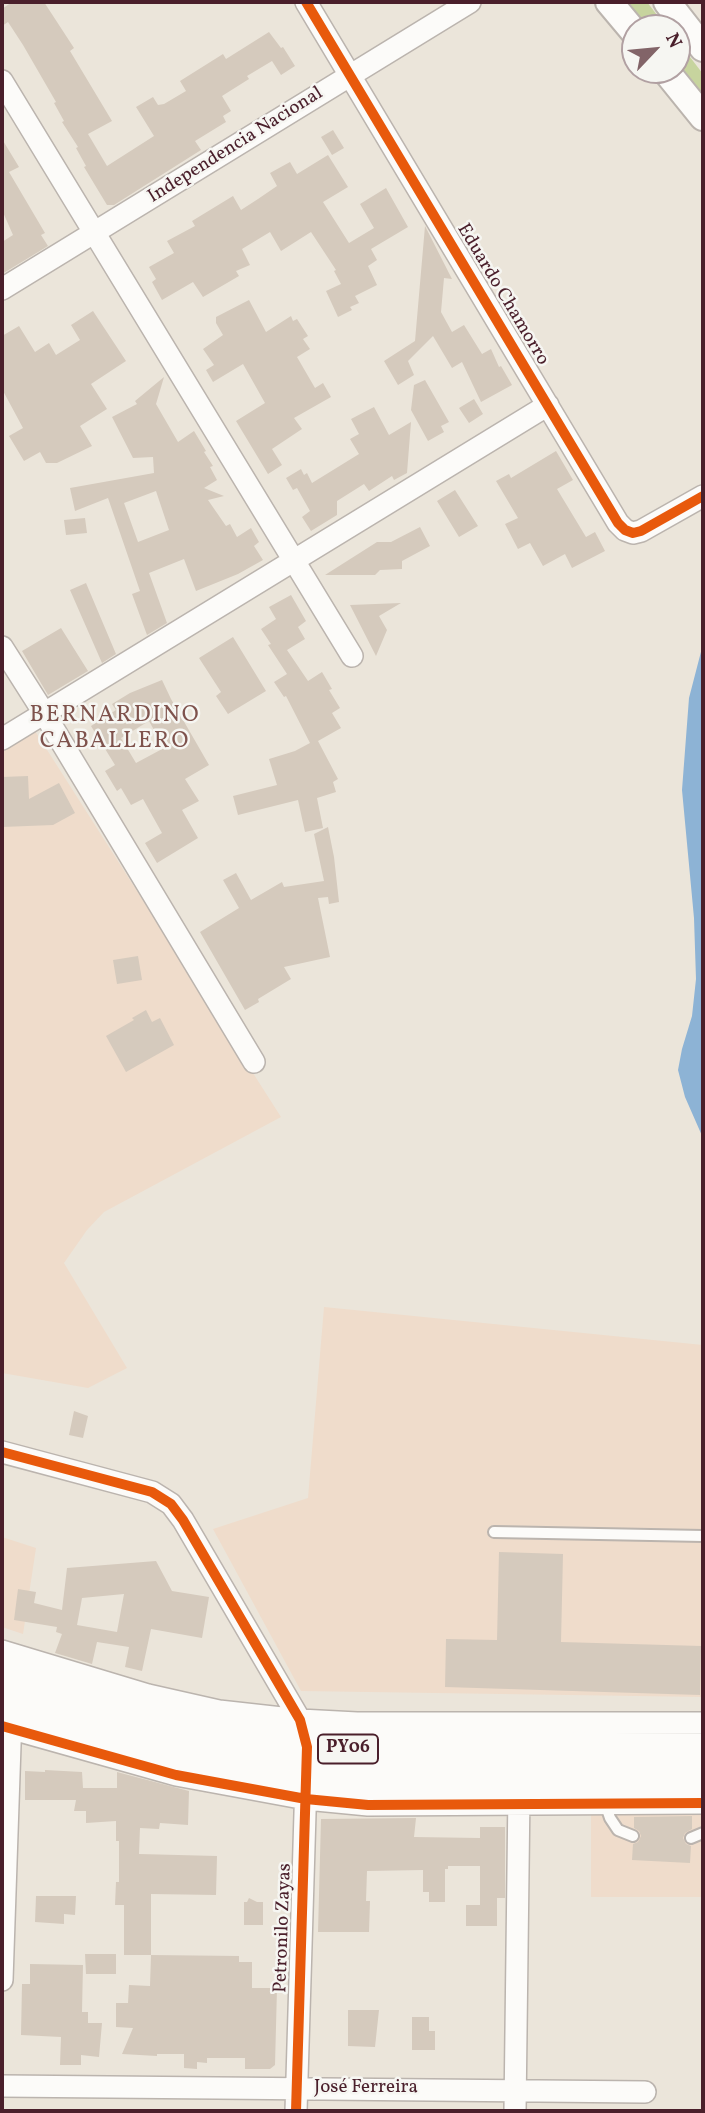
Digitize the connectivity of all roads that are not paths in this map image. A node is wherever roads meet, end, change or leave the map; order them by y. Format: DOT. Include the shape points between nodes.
graph roads {
  1 [pos="306,2"];
  2 [pos="470,2"];
  3 [pos="609,2"];
  4 [pos="667,2"];
  5 [pos="621,16"];
  6 [pos="703,48"];
  7 [pos="351,75"];
  8 [pos="2,81"];
  9 [pos="676,84"];
  10 [pos="703,117"];
  11 [pos="94,233"];
  12 [pos="2,289"];
  13 [pos="548,405"];
  14 [pos="703,496"];
  15 [pos="294,561"];
  16 [pos="2,647"];
  17 [pos="352,656"];
  18 [pos="44,713"];
  19 [pos="2,739"];
  20 [pos="254,1062"];
  21 [pos="2,1452"];
  22 [pos="494,1532"];
  23 [pos="703,1536"];
  24 [pos="7,1689"];
  25 [pos="703,1723"];
  26 [pos="703,1751"];
  27 [pos="305,1760"];
  28 [pos="703,1778"];
  29 [pos="519,1791"];
  30 [pos="604,1791"];
  31 [pos="703,1803"];
  32 [pos="703,1833"];
  33 [pos="634,1836"];
  34 [pos="691,1838"];
  35 [pos="2,1980"];
  36 [pos="2,2086"];
  37 [pos="296,2088"];
  38 [pos="515,2090"];
  39 [pos="645,2092"];
  40 [pos="296,2111"];
  41 [pos="515,2111"];
  1 -- 7 [label="street, Eduardo Chamorro"];
  2 -- 7 [label="street, Independencia Nacional"];
  3 -- 5 [label="street"];
  4 -- 6 [label="street"];
  7 -- 11 [label="street, Independencia Nacional"];
  7 -- 13 [label="street, Eduardo Chamorro"];
  8 -- 11 [label="street"];
  9 -- 10 [label="street"];
  11 -- 12 [label="street, Independencia Nacional"];
  11 -- 15 [label="street"];
  13 -- 14 [label="street, Eduardo Chamorro" via="625,530 633,533 652,527"];
  13 -- 15 [label="street"];
  15 -- 17 [label="street"];
  15 -- 18 [label="street"];
  16 -- 18 [label="street"];
  18 -- 19 [label="street"];
  18 -- 20 [label="street"];
  21 -- 27 [label="street" via="152,1492 171,1504"];
  22 -- 23 [label="lane"];
  24 -- 27 [label="highway, PY06" via="226,1735"];
  24 -- 27 [label="street" via="176,1775"];
  24 -- 35 [label="street"];
  25 -- 27 [label="street" via="357,1723"];
  26 -- 27 [label="highway, PY06" via="333,1749"];
  27 -- 29 [label="highway, PY06" via="346,1778"];
  27 -- 37 [label="street, Petronilo Zayas"];
  28 -- 30 [label="highway, PY06"];
  29 -- 30 [label="highway, PY06"];
  29 -- 38 [label="street"];
  30 -- 31 [label="street"];
  30 -- 33 [label="lane" via="610,1818 618,1830"];
  32 -- 34 [label="lane"];
  36 -- 37 [label="street, José Ferreira"];
  37 -- 38 [label="street, José Ferreira"];
  37 -- 40 [label="street, Petronilo Zayas"];
  38 -- 39 [label="street, José Ferreira"];
  38 -- 41 [label="street"];
}
